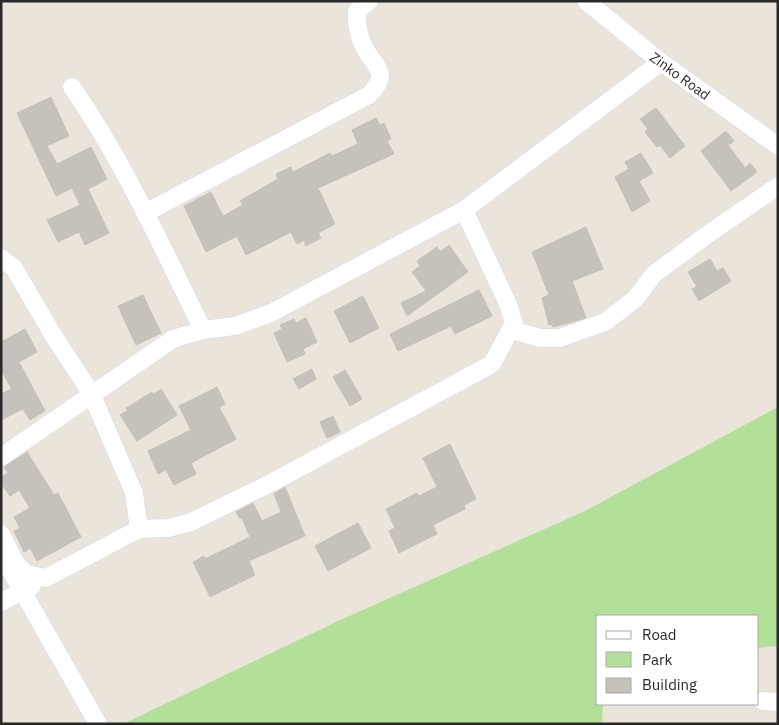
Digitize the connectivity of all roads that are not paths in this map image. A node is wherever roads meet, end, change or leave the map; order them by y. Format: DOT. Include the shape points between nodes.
graph roads {
  1 [pos="369,1"];
  2 [pos="586,1"];
  3 [pos="661,62"];
  4 [pos="72,87"];
  5 [pos="775,137"];
  6 [pos="778,186"];
  7 [pos="464,210"];
  8 [pos="145,213"];
  9 [pos="1,258"];
  10 [pos="203,330"];
  11 [pos="512,330"];
  12 [pos="91,393"];
  13 [pos="1,457"];
  14 [pos="139,529"];
  15 [pos="1,534"];
  16 [pos="1,554"];
  17 [pos="46,578"];
  18 [pos="22,591"];
  19 [pos="1,602"];
  20 [pos="98,724"];
  1 -- 8 [label="street" via="357,11 356,19 365,48 380,69 378,86 369,95"];
  2 -- 3 [label="street, Zinko Road"];
  3 -- 5 [label="street, Zinko Road"];
  3 -- 7 [label="street"];
  4 -- 8 [label="street" via="94,118"];
  6 -- 11 [label="street" via="654,274 635,299 605,322 560,338 540,338"];
  7 -- 10 [label="street" via="271,313 235,326"];
  7 -- 11 [label="street" via="508,304 514,323"];
  8 -- 10 [label="street"];
  9 -- 12 [label="street" via="14,268"];
  10 -- 12 [label="street" via="173,339"];
  11 -- 14 [label="street" via="492,364 280,478 191,522 168,528"];
  12 -- 13 [label="street"];
  12 -- 14 [label="street" via="134,493"];
  14 -- 17 [label="street"];
  15 -- 17 [label="street" via="15,562 26,574"];
  16 -- 18 [label="street"];
  17 -- 18 [label="street"];
  18 -- 19 [label="street"];
  18 -- 20 [label="street"];
}
